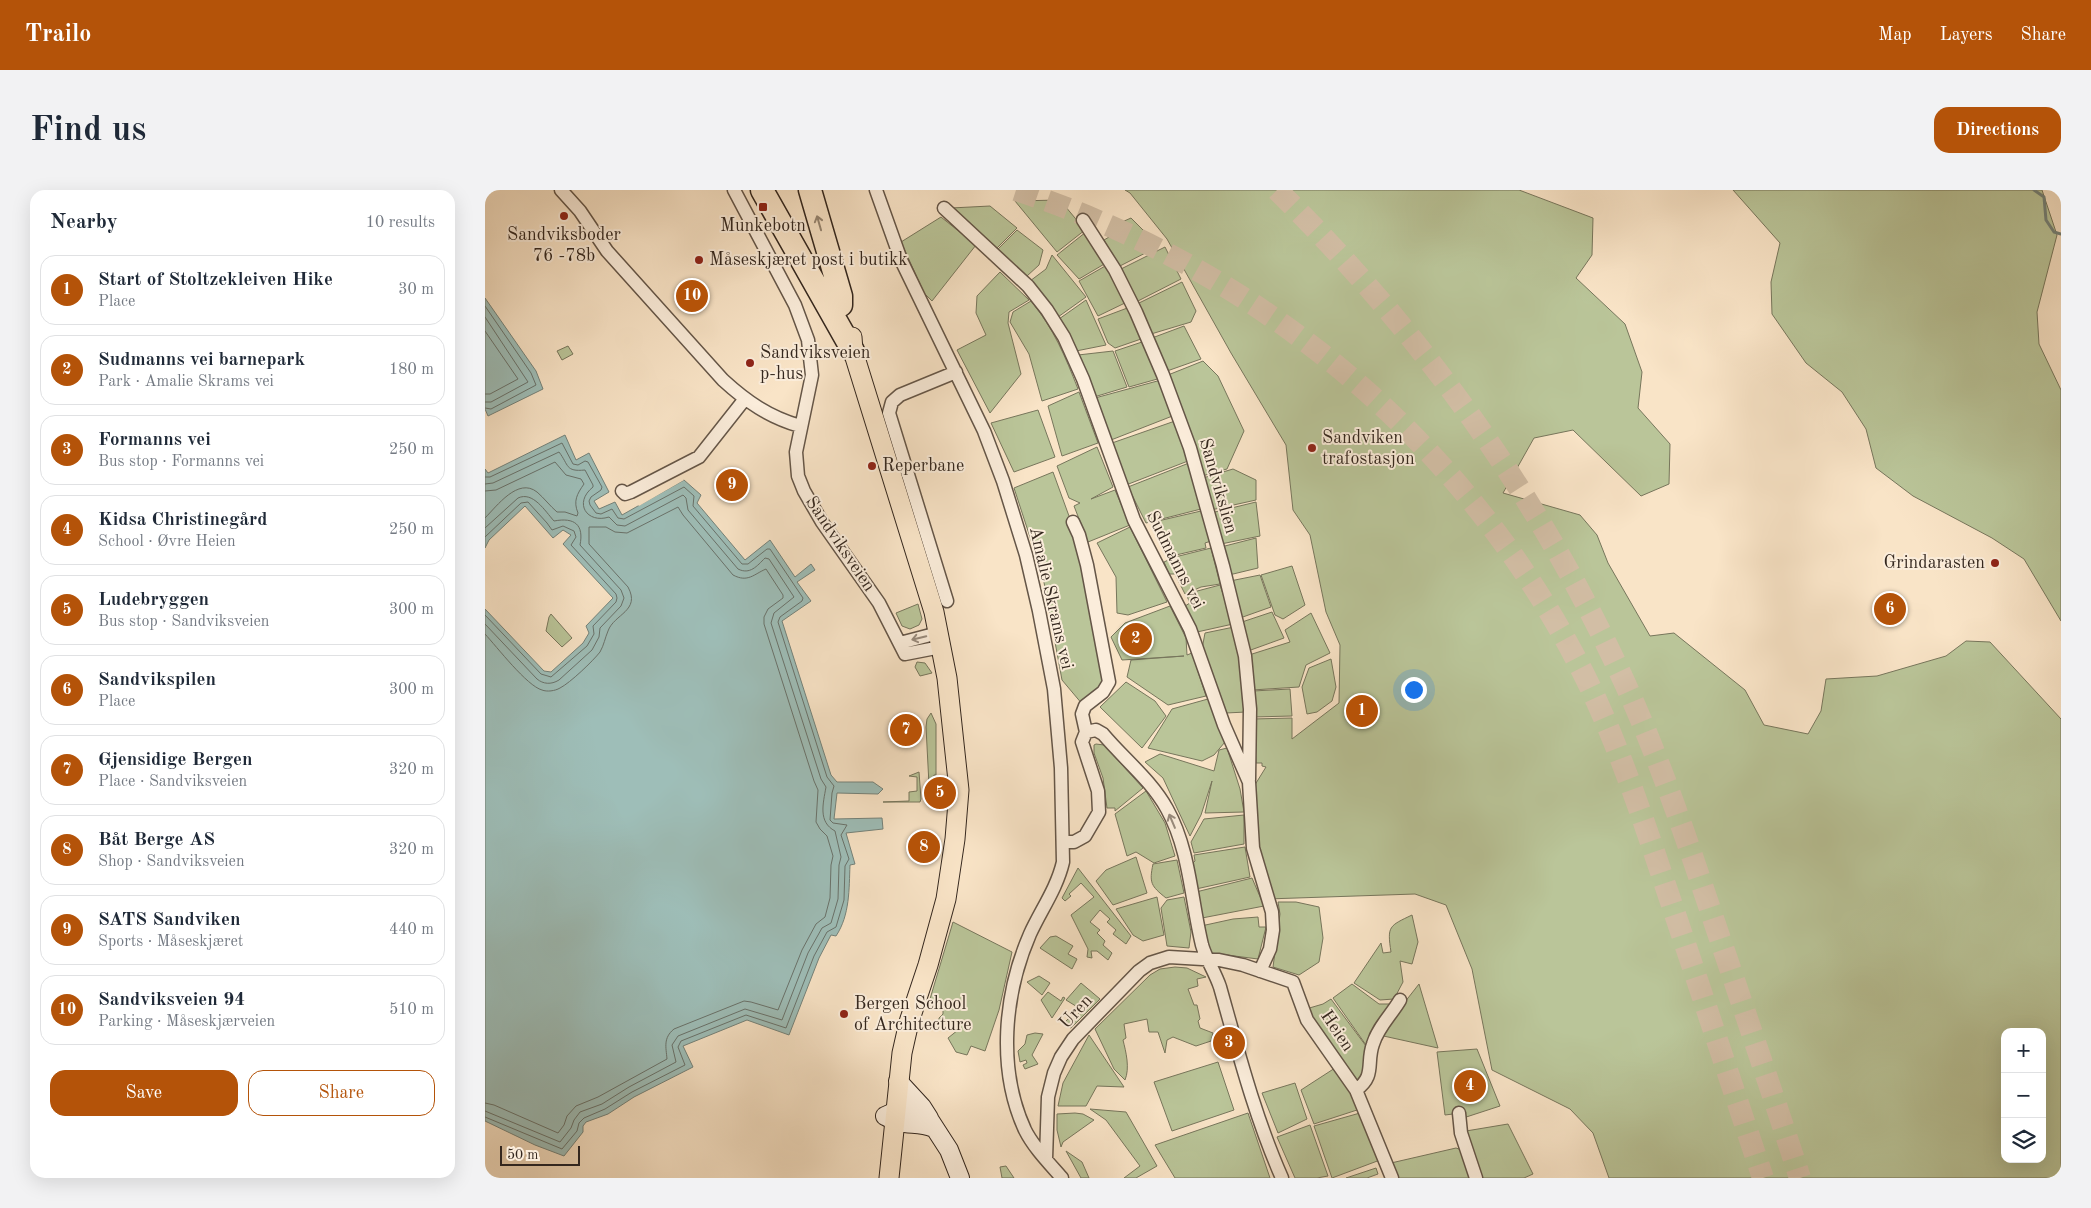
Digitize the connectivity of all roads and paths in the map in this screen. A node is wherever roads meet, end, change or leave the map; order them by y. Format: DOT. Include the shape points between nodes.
graph roads {
  1 [pos="561,190"];
  2 [pos="733,190"];
  3 [pos="762,190"];
  4 [pos="775,190"];
  5 [pos="810,190"];
  6 [pos="876,190"];
  7 [pos="944,208"];
  8 [pos="1083,220"];
  9 [pos="841,305"];
  10 [pos="853,351"];
  11 [pos="956,372"];
  12 [pos="744,400"];
  13 [pos="800,426"];
  14 [pos="622,492"];
  15 [pos="1073,522"];
  16 [pos="947,601"];
  17 [pos="940,640"];
  18 [pos="1086,732"];
  19 [pos="954,746"];
  20 [pos="1249,782"];
  21 [pos="1064,842"];
  22 [pos="1209,960"];
  23 [pos="1260,971"];
  24 [pos="1400,1000"];
  25 [pos="899,1081"];
  26 [pos="1356,1090"];
  27 [pos="1459,1113"];
  28 [pos="892,1116"];
  29 [pos="932,1124"];
  30 [pos="1046,1159"];
  31 [pos="880,1178"];
  32 [pos="889,1178"];
  33 [pos="960,1178"];
  34 [pos="1062,1178"];
  35 [pos="1282,1178"];
  36 [pos="1392,1178"];
  37 [pos="1476,1178"];
  1 -- 12 [label="street" via="580,211 607,251"];
  2 -- 13 [label="street, Sandviksveien" via="795,305 808,340 812,375"];
  3 -- 10 [label="highway"];
  4 -- 9 [label="highway"];
  9 -- 5 [label="highway, one-way"];
  6 -- 11 [label="street, Amalie Skrams vei" via="896,247"];
  7 -- 20 [label="street, Sudmanns vei" via="1028,286 1064,337 1083,379 1134,520 1190,629 1224,725"];
  8 -- 20 [label="street, Sandvikslien" via="1137,312 1189,448 1245,656 1250,709"];
  9 -- 10 [label="main road" via="852,337"];
  10 -- 17 [label="main road"];
  11 -- 16 [label="street" via="900,395 892,402 889,413"];
  11 -- 21 [label="street, Amalie Skrams vei" via="984,430 1003,481 1031,574 1055,699"];
  12 -- 13 [label="street"];
  12 -- 14 [label="street" via="699,457 631,492"];
  13 -- 17 [label="street, Sandviksveien" via="797,467 804,491 879,603 902,649"];
  15 -- 18 [label="street" via="1087,566 1109,682 1103,692 1085,706 1082,720"];
  17 -- 19 [label="main road"];
  18 -- 21 [label="street" via="1082,742 1097,787 1099,812 1085,836 1074,842"];
  22 -- 18 [label="street, one-way" via="1202,945 1178,835 1167,809 1150,784 1100,732"];
  19 -- 25 [label="main road" via="959,790 946,898 909,1022"];
  19 -- 28 [label="main road" via="953,790 938,875 927,924 894,1033 888,1071"];
  20 -- 23 [label="street, Sudmanns vei" via="1253,848 1272,912 1270,949"];
  21 -- 30 [label="street, Amalie Skrams vei" via="1060,874 1031,932 1015,976 1008,1025 1008,1060 1015,1100 1025,1129"];
  22 -- 23 [label="street, Heien" via="1231,961"];
  22 -- 30 [label="street, Uren" via="1169,957 1150,963 1073,1039 1054,1073 1049,1091"];
  22 -- 35 [label="street" via="1262,1129"];
  23 -- 26 [label="street, Heien" via="1293,982 1307,1020"];
  24 -- 26 [label="street" via="1372,1045 1369,1076"];
  25 -- 28 [label="main road"];
  25 -- 29 [label="main road"];
  26 -- 36 [label="street, Heien"];
  27 -- 37 [label="street" via="1461,1133"];
  28 -- 29 [label="main road"];
  28 -- 31 [label="main road"];
  28 -- 32 [label="main road"];
  29 -- 33 [label="main road" via="949,1150"];
  30 -- 34 [label="street, Amalie Skrams vei"];
}
